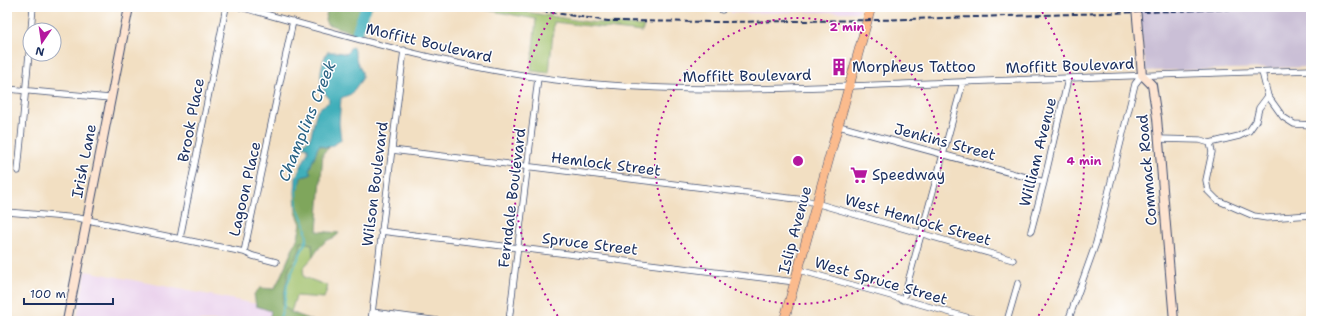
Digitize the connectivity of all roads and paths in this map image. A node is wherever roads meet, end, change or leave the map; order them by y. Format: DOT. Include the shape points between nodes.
graph roads {
  1 [pos="33,7"];
  2 [pos="129,7"];
  3 [pos="226,7"];
  4 [pos="240,7"];
  5 [pos="871,7"];
  6 [pos="1136,7"];
  7 [pos="293,21"];
  8 [pos="32,22"];
  9 [pos="404,50"];
  10 [pos="28,62"];
  11 [pos="1311,70"];
  12 [pos="1262,72"];
  13 [pos="1142,75"];
  14 [pos="538,78"];
  15 [pos="1068,79"];
  16 [pos="963,82"];
  17 [pos="849,86"];
  18 [pos="7,89"];
  19 [pos="26,91"];
  20 [pos="1268,96"];
  21 [pos="110,98"];
  22 [pos="1311,125"];
  23 [pos="839,126"];
  24 [pos="1159,139"];
  25 [pos="1210,144"];
  26 [pos="392,150"];
  27 [pos="944,155"];
  28 [pos="528,166"];
  29 [pos="18,172"];
  30 [pos="1044,182"];
  31 [pos="817,204"];
  32 [pos="7,212"];
  33 [pos="1311,215"];
  34 [pos="87,219"];
  35 [pos="381,231"];
  36 [pos="1031,231"];
  37 [pos="922,234"];
  38 [pos="180,238"];
  39 [pos="518,247"];
  40 [pos="244,252"];
  41 [pos="1013,260"];
  42 [pos="276,262"];
  43 [pos="799,270"];
  44 [pos="795,282"];
  45 [pos="1018,283"];
  46 [pos="903,300"];
  47 [pos="372,312"];
  48 [pos="67,321"];
  49 [pos="371,321"];
  50 [pos="439,321"];
  51 [pos="509,321"];
  52 [pos="784,321"];
  53 [pos="980,321"];
  54 [pos="1007,321"];
  55 [pos="1068,321"];
  56 [pos="1174,321"];
  1 -- 8 [label="street"];
  2 -- 21 [label="street, Irish Lane"];
  3 -- 38 [label="street, Brook Place"];
  4 -- 7 [label="street, Moffitt Boulevard"];
  5 -- 17 [label="main road, Islip Avenue"];
  6 -- 13 [label="street"];
  7 -- 9 [label="street, Moffitt Boulevard"];
  7 -- 40 [label="street, Lagoon Place"];
  9 -- 14 [label="street, Moffitt Boulevard" via="499,72"];
  9 -- 26 [label="street, Wilson Boulevard"];
  10 -- 19 [label="street"];
  11 -- 12 [label="street, Moffitt Boulevard"];
  12 -- 13 [label="street, Moffitt Boulevard"];
  12 -- 20 [label="street"];
  13 -- 15 [label="street, Moffitt Boulevard"];
  13 -- 24 [label="street, Commack Road" via="1152,85"];
  13 -- 55 [label="street" via="1135,84 1096,243"];
  14 -- 17 [label="street, Moffitt Boulevard" via="691,90"];
  14 -- 28 [label="street, Ferndale Boulevard"];
  15 -- 16 [label="street, Moffitt Boulevard"];
  15 -- 30 [label="street, William Avenue"];
  16 -- 17 [label="street, Moffitt Boulevard"];
  16 -- 27 [label="street"];
  17 -- 23 [label="main road, Islip Avenue"];
  18 -- 19 [label="street"];
  19 -- 21 [label="street"];
  19 -- 29 [label="street"];
  20 -- 22 [label="street" via="1283,117 1294,124"];
  20 -- 25 [label="street" via="1258,108 1256,121 1250,131"];
  21 -- 34 [label="street, Irish Lane"];
  23 -- 27 [label="street, Jenkins Street"];
  23 -- 31 [label="main road, Islip Avenue"];
  24 -- 25 [label="street" via="1200,140"];
  24 -- 56 [label="street, Commack Road"];
  25 -- 33 [label="street" via="1212,152 1206,180 1208,191 1217,200 1254,216 1267,218"];
  26 -- 28 [label="street, Hemlock Street"];
  26 -- 35 [label="street, Wilson Boulevard"];
  27 -- 30 [label="street, Jenkins Street"];
  27 -- 37 [label="street"];
  28 -- 31 [label="street, Hemlock Street" via="805,200"];
  28 -- 39 [label="street, Ferndale Boulevard"];
  30 -- 36 [label="street, William Avenue"];
  31 -- 37 [label="street, West Hemlock Street"];
  31 -- 43 [label="main road, Islip Avenue"];
  32 -- 34 [label="street, Lagoon Place"];
  34 -- 38 [label="street, Lagoon Place"];
  34 -- 48 [label="street, Irish Lane"];
  35 -- 39 [label="street, Spruce Street"];
  35 -- 47 [label="street, Wilson Boulevard"];
  37 -- 41 [label="street, West Hemlock Street"];
  37 -- 46 [label="street"];
  38 -- 40 [label="street, Lagoon Place"];
  39 -- 44 [label="street, Spruce Street"];
  39 -- 51 [label="street, Ferndale Boulevard"];
  40 -- 42 [label="street"];
  43 -- 44 [label="main road, Islip Avenue"];
  43 -- 46 [label="street, West Spruce Street"];
  44 -- 52 [label="main road, Islip Avenue"];
  45 -- 54 [label="street"];
  46 -- 53 [label="street, West Spruce Street"];
  47 -- 49 [label="street, Wilson Boulevard"];
  47 -- 50 [label="street"];
}
